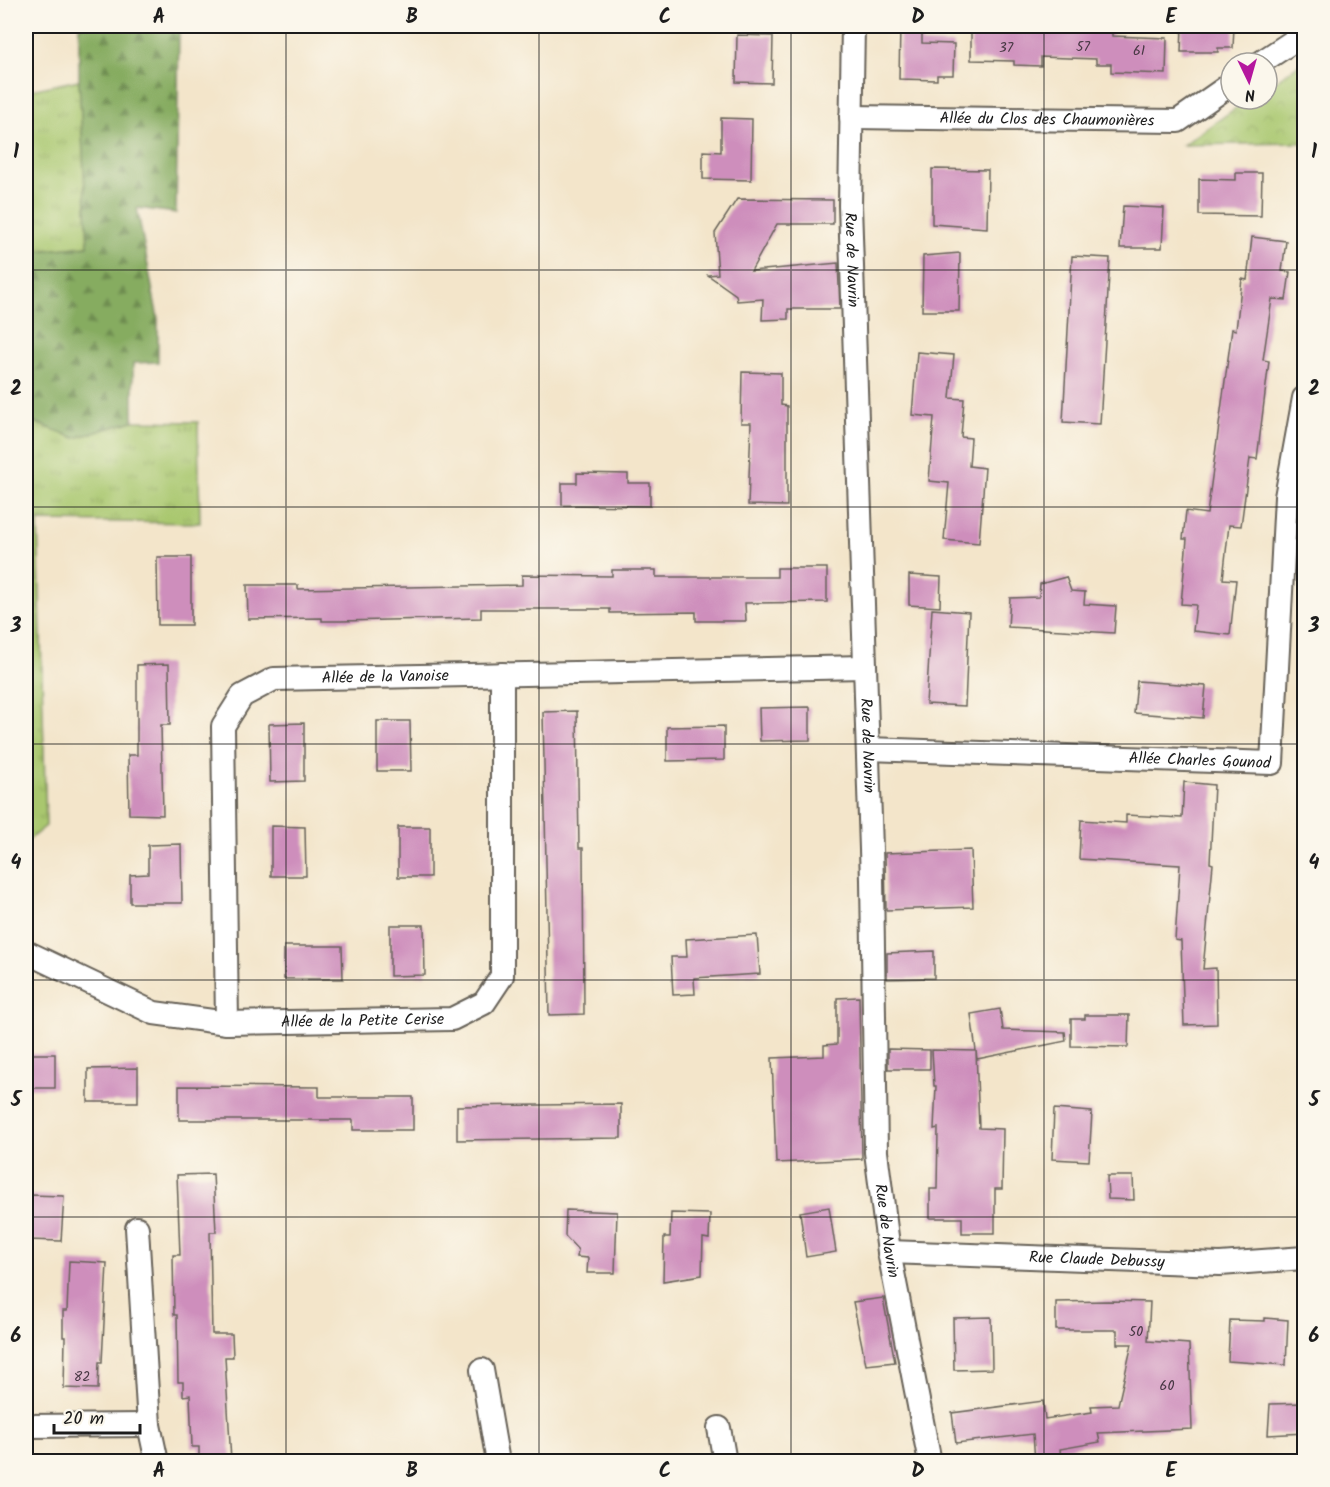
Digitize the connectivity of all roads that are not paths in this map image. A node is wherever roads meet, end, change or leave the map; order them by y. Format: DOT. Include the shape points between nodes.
graph roads {
  1 [pos="853,26"];
  2 [pos="1305,34"];
  3 [pos="1279,51"];
  4 [pos="1219,92"];
  5 [pos="851,117"];
  6 [pos="1305,398"];
  7 [pos="1295,498"];
  8 [pos="865,667"];
  9 [pos="502,674"];
  10 [pos="868,749"];
  11 [pos="26,952"];
  12 [pos="227,1023"];
  13 [pos="137,1228"];
  14 [pos="889,1252"];
  15 [pos="1305,1258"];
  16 [pos="482,1370"];
  17 [pos="149,1425"];
  18 [pos="26,1426"];
  19 [pos="719,1428"];
  20 [pos="157,1461"];
  21 [pos="498,1461"];
  22 [pos="725,1461"];
  23 [pos="930,1461"];
  1 -- 5 [label="street, Rue de Navrin"];
  2 -- 3 [label="street"];
  4 -- 5 [label="street, Allée du Clos des Chaumonières" via="1178,121"];
  5 -- 8 [label="street, Rue de Navrin" via="850,205"];
  6 -- 7 [label="street, Allée Charles Gounod"];
  7 -- 10 [label="street, Allée Charles Gounod" via="1272,763"];
  8 -- 9 [label="street, Allée de la Vanoise"];
  8 -- 10 [label="street, Rue de Navrin"];
  9 -- 12 [label="street, Allée de la Petite Cerise" via="502,976 484,1004 452,1019"];
  9 -- 12 [label="street, Allée de la Vanoise" via="274,679 243,696 223,726"];
  10 -- 14 [label="street, Rue de Navrin" via="876,1152"];
  11 -- 12 [label="street, Allée de la Petite Cerise" via="154,1013"];
  13 -- 17 [label="street"];
  14 -- 15 [label="street, Rue Claude Debussy" via="1220,1264"];
  14 -- 23 [label="street, Rue de Navrin"];
  16 -- 21 [label="street"];
  17 -- 18 [label="street"];
  17 -- 20 [label="street"];
  19 -- 22 [label="street"];
}
